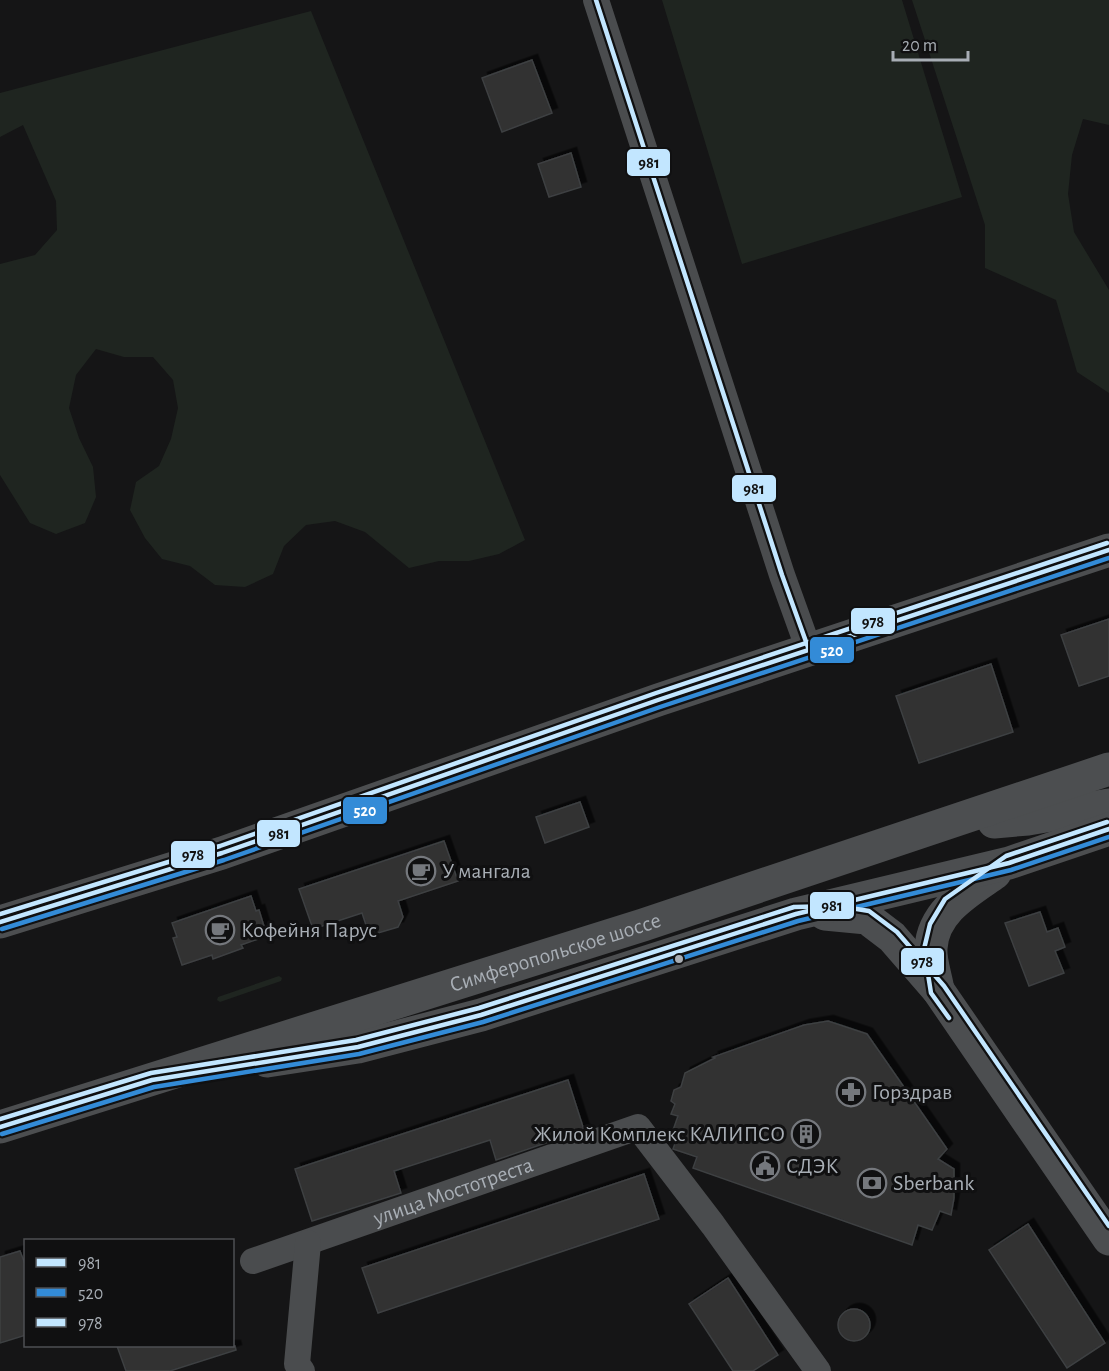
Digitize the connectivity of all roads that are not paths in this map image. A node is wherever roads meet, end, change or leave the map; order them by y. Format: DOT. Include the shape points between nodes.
graph roads {
  1 [pos="596,0"];
  2 [pos="1109,550"];
  3 [pos="809,650"];
  4 [pos="1109,769"];
  5 [pos="1109,805"];
  6 [pos="929,829"];
  7 [pos="1109,829"];
  8 [pos="1010,863"];
  9 [pos="796,914"];
  10 [pos="0,922"];
  11 [pos="938,990"];
  12 [pos="152,1080"];
  13 [pos="0,1127"];
  14 [pos="1109,1239"];
  15 [pos="308,1243"];
  16 [pos="253,1261"];
  17 [pos="292,1368"];
  18 [pos="818,1371"];
  1 -- 3 [label="street"];
  2 -- 3 [label="main road"];
  3 -- 10 [label="main road" via="222,853"];
  4 -- 6 [label="main road, Симферопольское шоссе"];
  5 -- 6 [label="main road" via="1028,819"];
  6 -- 12 [label="main road, Симферопольское шоссе" via="644,925"];
  7 -- 8 [label="main road"];
  8 -- 9 [label="main road"];
  8 -- 11 [label="main road" via="951,903 937,927 931,948"];
  9 -- 11 [label="main road" via="867,918 892,937"];
  9 -- 12 [label="main road" via="481,1015 358,1047"];
  11 -- 14 [label="main road"];
  12 -- 13 [label="main road, Симферопольское шоссе"];
  15 -- 16 [label="street, улица Мостотреста"];
  15 -- 17 [label="street"];
  15 -- 18 [label="street, улица Мостотреста" via="638,1127"];
}
